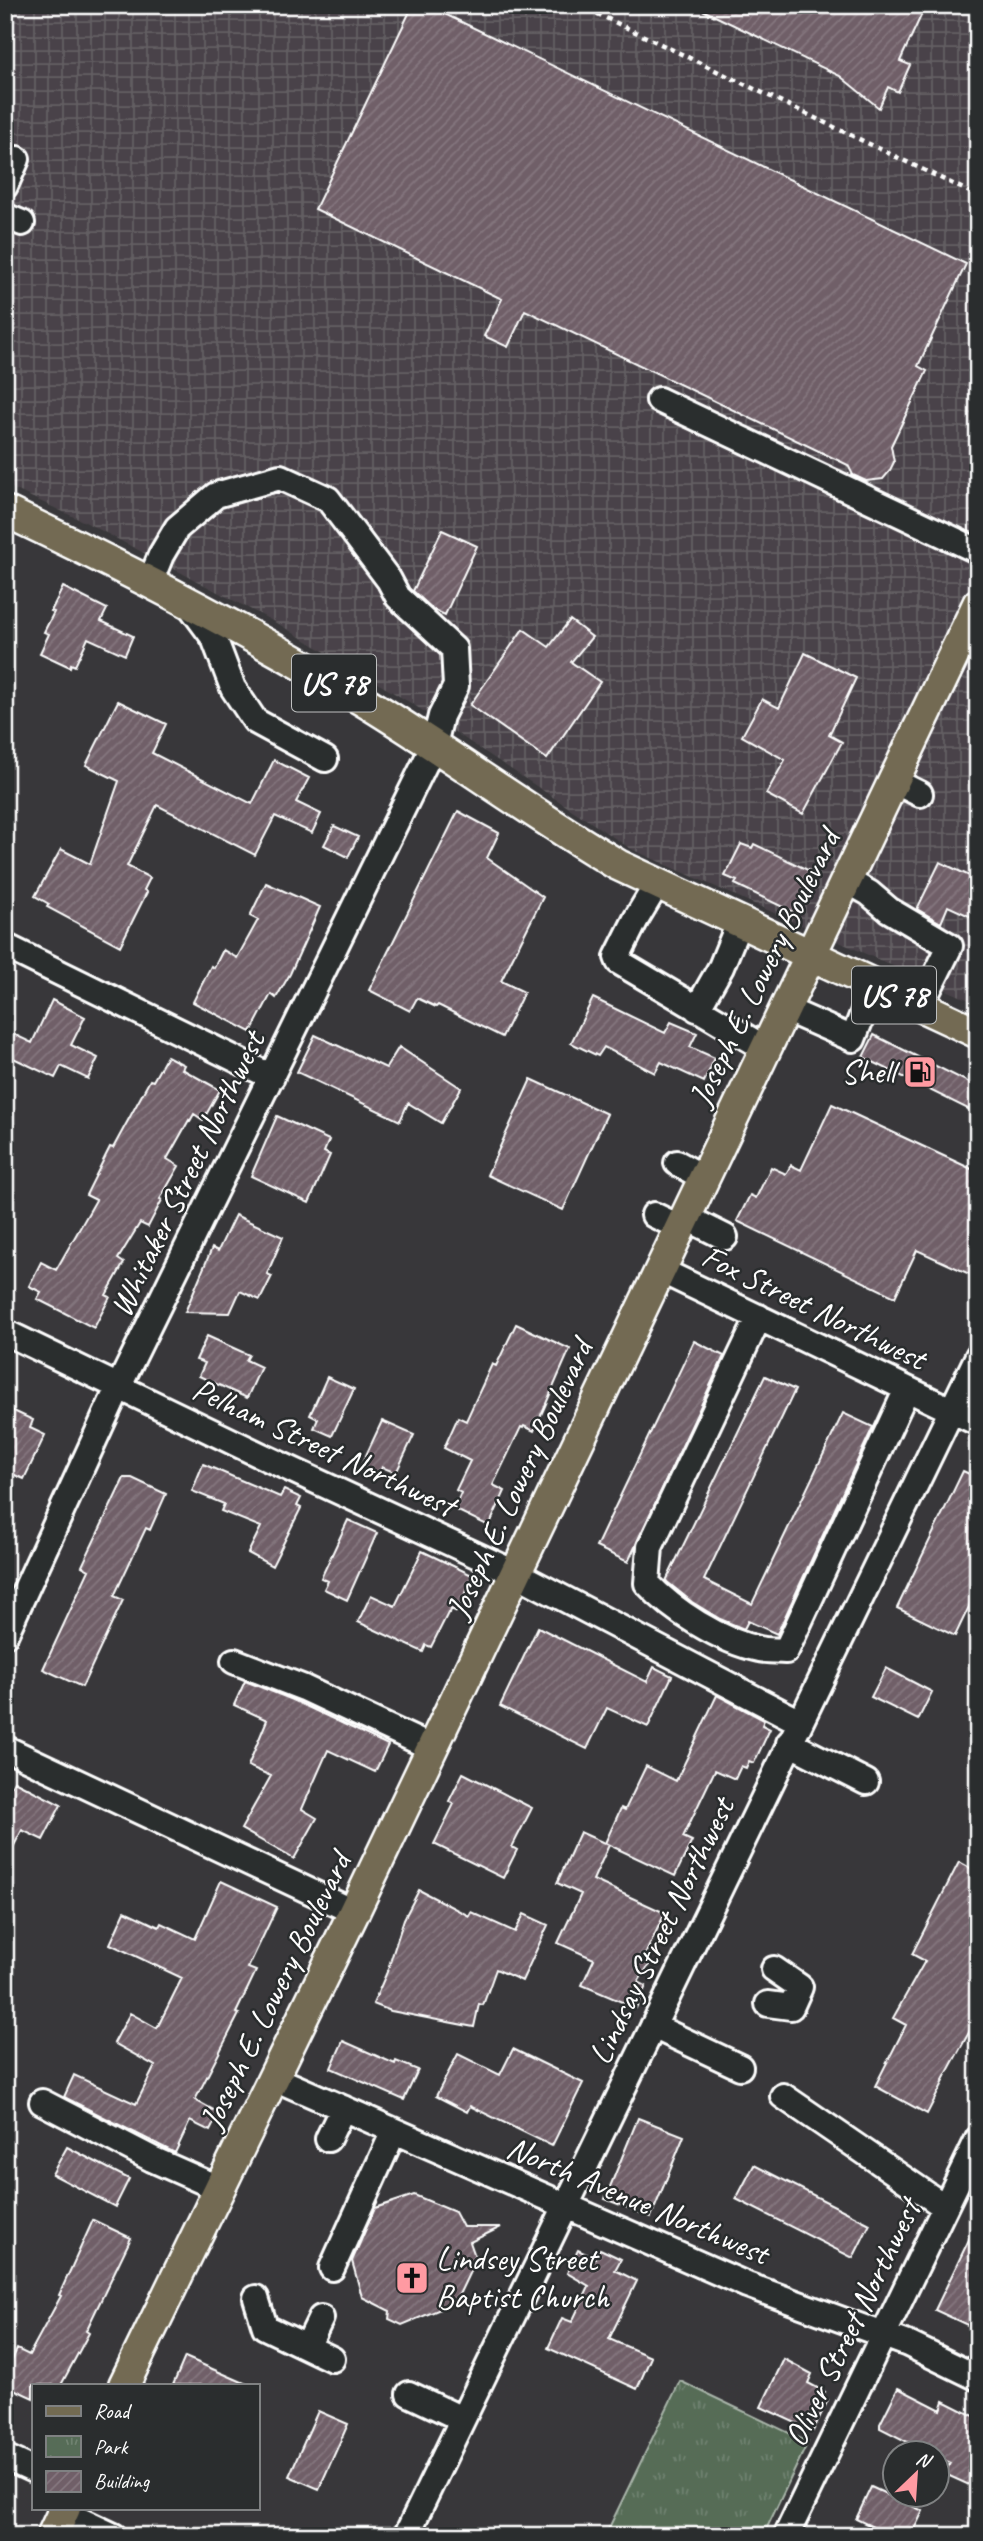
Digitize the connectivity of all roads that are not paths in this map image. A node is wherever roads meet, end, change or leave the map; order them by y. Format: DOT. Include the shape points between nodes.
graph roads {
  1 [pos="11,157"];
  2 [pos="5,187"];
  3 [pos="659,400"];
  4 [pos="5,512"];
  5 [pos="978,551"];
  6 [pos="150,582"];
  7 [pos="186,600"];
  8 [pos="978,604"];
  9 [pos="434,745"];
  10 [pos="325,759"];
  11 [pos="846,880"];
  12 [pos="657,884"];
  13 [pos="738,923"];
  14 [pos="5,946"];
  15 [pos="810,956"];
  16 [pos="874,985"];
  17 [pos="920,1007"];
  18 [pos="697,1009"];
  19 [pos="785,1009"];
  20 [pos="978,1033"];
  21 [pos="766,1049"];
  22 [pos="272,1077"];
  23 [pos="677,1163"];
  24 [pos="704,1178"];
  25 [pos="673,1220"];
  26 [pos="725,1237"];
  27 [pos="660,1270"];
  28 [pos="759,1317"];
  29 [pos="5,1332"];
  30 [pos="978,1356"];
  31 [pos="119,1387"];
  32 [pos="907,1389"];
  33 [pos="952,1410"];
  34 [pos="978,1423"];
  35 [pos="515,1573"];
  36 [pos="5,1634"];
  37 [pos="234,1661"];
  38 [pos="794,1732"];
  39 [pos="5,1748"];
  40 [pos="432,1748"];
  41 [pos="866,1782"];
  42 [pos="354,1912"];
  43 [pos="774,1969"];
  44 [pos="768,2004"];
  45 [pos="653,2026"];
  46 [pos="740,2067"];
  47 [pos="274,2078"];
  48 [pos="783,2096"];
  49 [pos="42,2102"];
  50 [pos="343,2108"];
  51 [pos="394,2131"];
  52 [pos="328,2139"];
  53 [pos="978,2139"];
  54 [pos="220,2189"];
  55 [pos="564,2206"];
  56 [pos="945,2207"];
  57 [pos="332,2268"];
  58 [pos="256,2298"];
  59 [pos="321,2318"];
  60 [pos="881,2336"];
  61 [pos="307,2347"];
  62 [pos="332,2359"];
  63 [pos="978,2378"];
  64 [pos="124,2384"];
  65 [pos="409,2394"];
  66 [pos="462,2419"];
  67 [pos="5,2457"];
  68 [pos="32,2470"];
  69 [pos="60,2519"];
  70 [pos="114,2536"];
  71 [pos="406,2536"];
  72 [pos="786,2536"];
  1 -- 2 [label="street"];
  3 -- 5 [label="street"];
  4 -- 6 [label="main road, US 78"];
  6 -- 7 [label="main road, US 78"];
  6 -- 9 [label="street, Whitaker Street Northwest" via="177,528 216,495 280,477 328,499 398,597 454,649 456,686 441,716"];
  7 -- 9 [label="main road, US 78"];
  7 -- 10 [label="street" via="214,638 233,688 255,722"];
  8 -- 11 [label="main road, Joseph E. Lowery Boulevard" via="907,787"];
  9 -- 12 [label="main road, US 78" via="571,837"];
  9 -- 22 [label="street, Whitaker Street Northwest"];
  11 -- 15 [label="main road, Joseph E. Lowery Boulevard"];
  11 -- 17 [label="street" via="950,946"];
  12 -- 13 [label="main road, US 78"];
  12 -- 18 [label="street" via="617,957"];
  13 -- 15 [label="main road, US 78"];
  13 -- 18 [label="street" via="721,967"];
  14 -- 22 [label="street"];
  15 -- 16 [label="main road, US 78"];
  15 -- 19 [label="main road, Joseph E. Lowery Boulevard"];
  16 -- 17 [label="main road, US 78"];
  16 -- 19 [label="street" via="853,1039"];
  17 -- 20 [label="main road, US 78"];
  18 -- 21 [label="street"];
  19 -- 21 [label="main road, Joseph E. Lowery Boulevard"];
  21 -- 24 [label="main road, Joseph E. Lowery Boulevard"];
  22 -- 31 [label="street, Whitaker Street Northwest"];
  23 -- 24 [label="street"];
  24 -- 25 [label="main road, Joseph E. Lowery Boulevard"];
  25 -- 26 [label="street"];
  25 -- 27 [label="main road, Joseph E. Lowery Boulevard"];
  27 -- 28 [label="street, Fox Street Northwest"];
  27 -- 35 [label="main road, Joseph E. Lowery Boulevard"];
  28 -- 32 [label="street, Fox Street Northwest"];
  28 -- 32 [label="street" via="650,1547 647,1583 664,1601 724,1637 759,1649 786,1651"];
  29 -- 31 [label="street, Pelham Street Northwest"];
  30 -- 33 [label="street, Lindsay Street Northwest"];
  31 -- 35 [label="street, Pelham Street Northwest"];
  31 -- 36 [label="street, Whitaker Street Northwest"];
  32 -- 33 [label="street, Fox Street Northwest"];
  33 -- 34 [label="street, Fox Street Northwest"];
  33 -- 38 [label="street, Lindsay Street Northwest"];
  35 -- 38 [label="street, Pelham Street Northwest"];
  35 -- 40 [label="main road, Joseph E. Lowery Boulevard"];
  37 -- 40 [label="street"];
  38 -- 41 [label="street, Pelham Street Northwest"];
  38 -- 45 [label="street, Lindsay Street Northwest"];
  39 -- 42 [label="street"];
  40 -- 42 [label="main road, Joseph E. Lowery Boulevard"];
  42 -- 47 [label="main road, Joseph E. Lowery Boulevard"];
  43 -- 44 [label="street" via="800,1987 791,2007"];
  45 -- 46 [label="street"];
  45 -- 55 [label="street, Lindsay Street Northwest"];
  47 -- 50 [label="street, North Avenue Northwest"];
  47 -- 54 [label="main road, Joseph E. Lowery Boulevard"];
  48 -- 56 [label="street"];
  49 -- 54 [label="street"];
  50 -- 51 [label="street, North Avenue Northwest"];
  50 -- 52 [label="street"];
  51 -- 55 [label="street, North Avenue Northwest"];
  51 -- 57 [label="street"];
  53 -- 56 [label="street, Oliver Street Northwest"];
  54 -- 64 [label="main road, Joseph E. Lowery Boulevard"];
  55 -- 60 [label="street, North Avenue Northwest" via="747,2285"];
  55 -- 66 [label="street, Lindsay Street Northwest"];
  56 -- 60 [label="street, Oliver Street Northwest"];
  58 -- 61 [label="street" via="265,2327"];
  59 -- 61 [label="street"];
  60 -- 63 [label="street, North Avenue Northwest"];
  60 -- 72 [label="street, Oliver Street Northwest"];
  61 -- 62 [label="street"];
  65 -- 66 [label="street"];
  66 -- 71 [label="street, Lindsay Street Northwest"];
  67 -- 68 [label="street"];
  69 -- 70 [label="street"];
}
